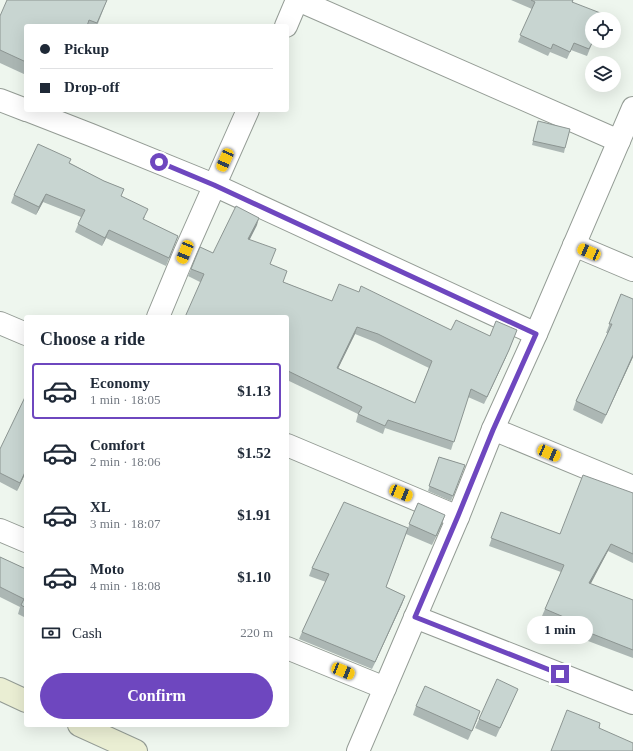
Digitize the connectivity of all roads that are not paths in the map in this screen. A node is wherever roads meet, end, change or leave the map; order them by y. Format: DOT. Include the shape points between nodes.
graph roads {
  1 [pos="298,0"];
  2 [pos="287,24"];
  3 [pos="0,100"];
  4 [pos="633,108"];
  5 [pos="24,109"];
  6 [pos="31,112"];
  7 [pos="247,112"];
  8 [pos="619,140"];
  9 [pos="214,185"];
  10 [pos="574,245"];
  11 [pos="633,270"];
  12 [pos="159,315"];
  13 [pos="0,323"];
  14 [pos="24,333"];
  15 [pos="536,334"];
  16 [pos="493,430"];
  17 [pos="289,446"];
  18 [pos="633,487"];
  19 [pos="458,516"];
  20 [pos="0,530"];
  21 [pos="24,540"];
  22 [pos="415,617"];
  23 [pos="289,649"];
  24 [pos="385,688"];
  25 [pos="0,690"];
  26 [pos="24,700"];
  27 [pos="633,703"];
  28 [pos="83,727"];
  29 [pos="136,751"];
  30 [pos="358,751"];
  1 -- 2 [label="street"];
  1 -- 8 [label="street"];
  3 -- 5 [label="street"];
  4 -- 8 [label="street"];
  6 -- 9 [label="street"];
  7 -- 9 [label="street"];
  8 -- 10 [label="street"];
  9 -- 12 [label="street"];
  9 -- 15 [label="street"];
  10 -- 11 [label="street"];
  10 -- 15 [label="street"];
  13 -- 14 [label="street"];
  15 -- 16 [label="street"];
  16 -- 18 [label="street"];
  16 -- 19 [label="street"];
  17 -- 19 [label="street"];
  19 -- 22 [label="street"];
  20 -- 21 [label="street"];
  22 -- 24 [label="street"];
  22 -- 27 [label="street"];
  23 -- 24 [label="street"];
  24 -- 30 [label="street"];
  25 -- 26 [label="street"];
  28 -- 29 [label="street"];
}
